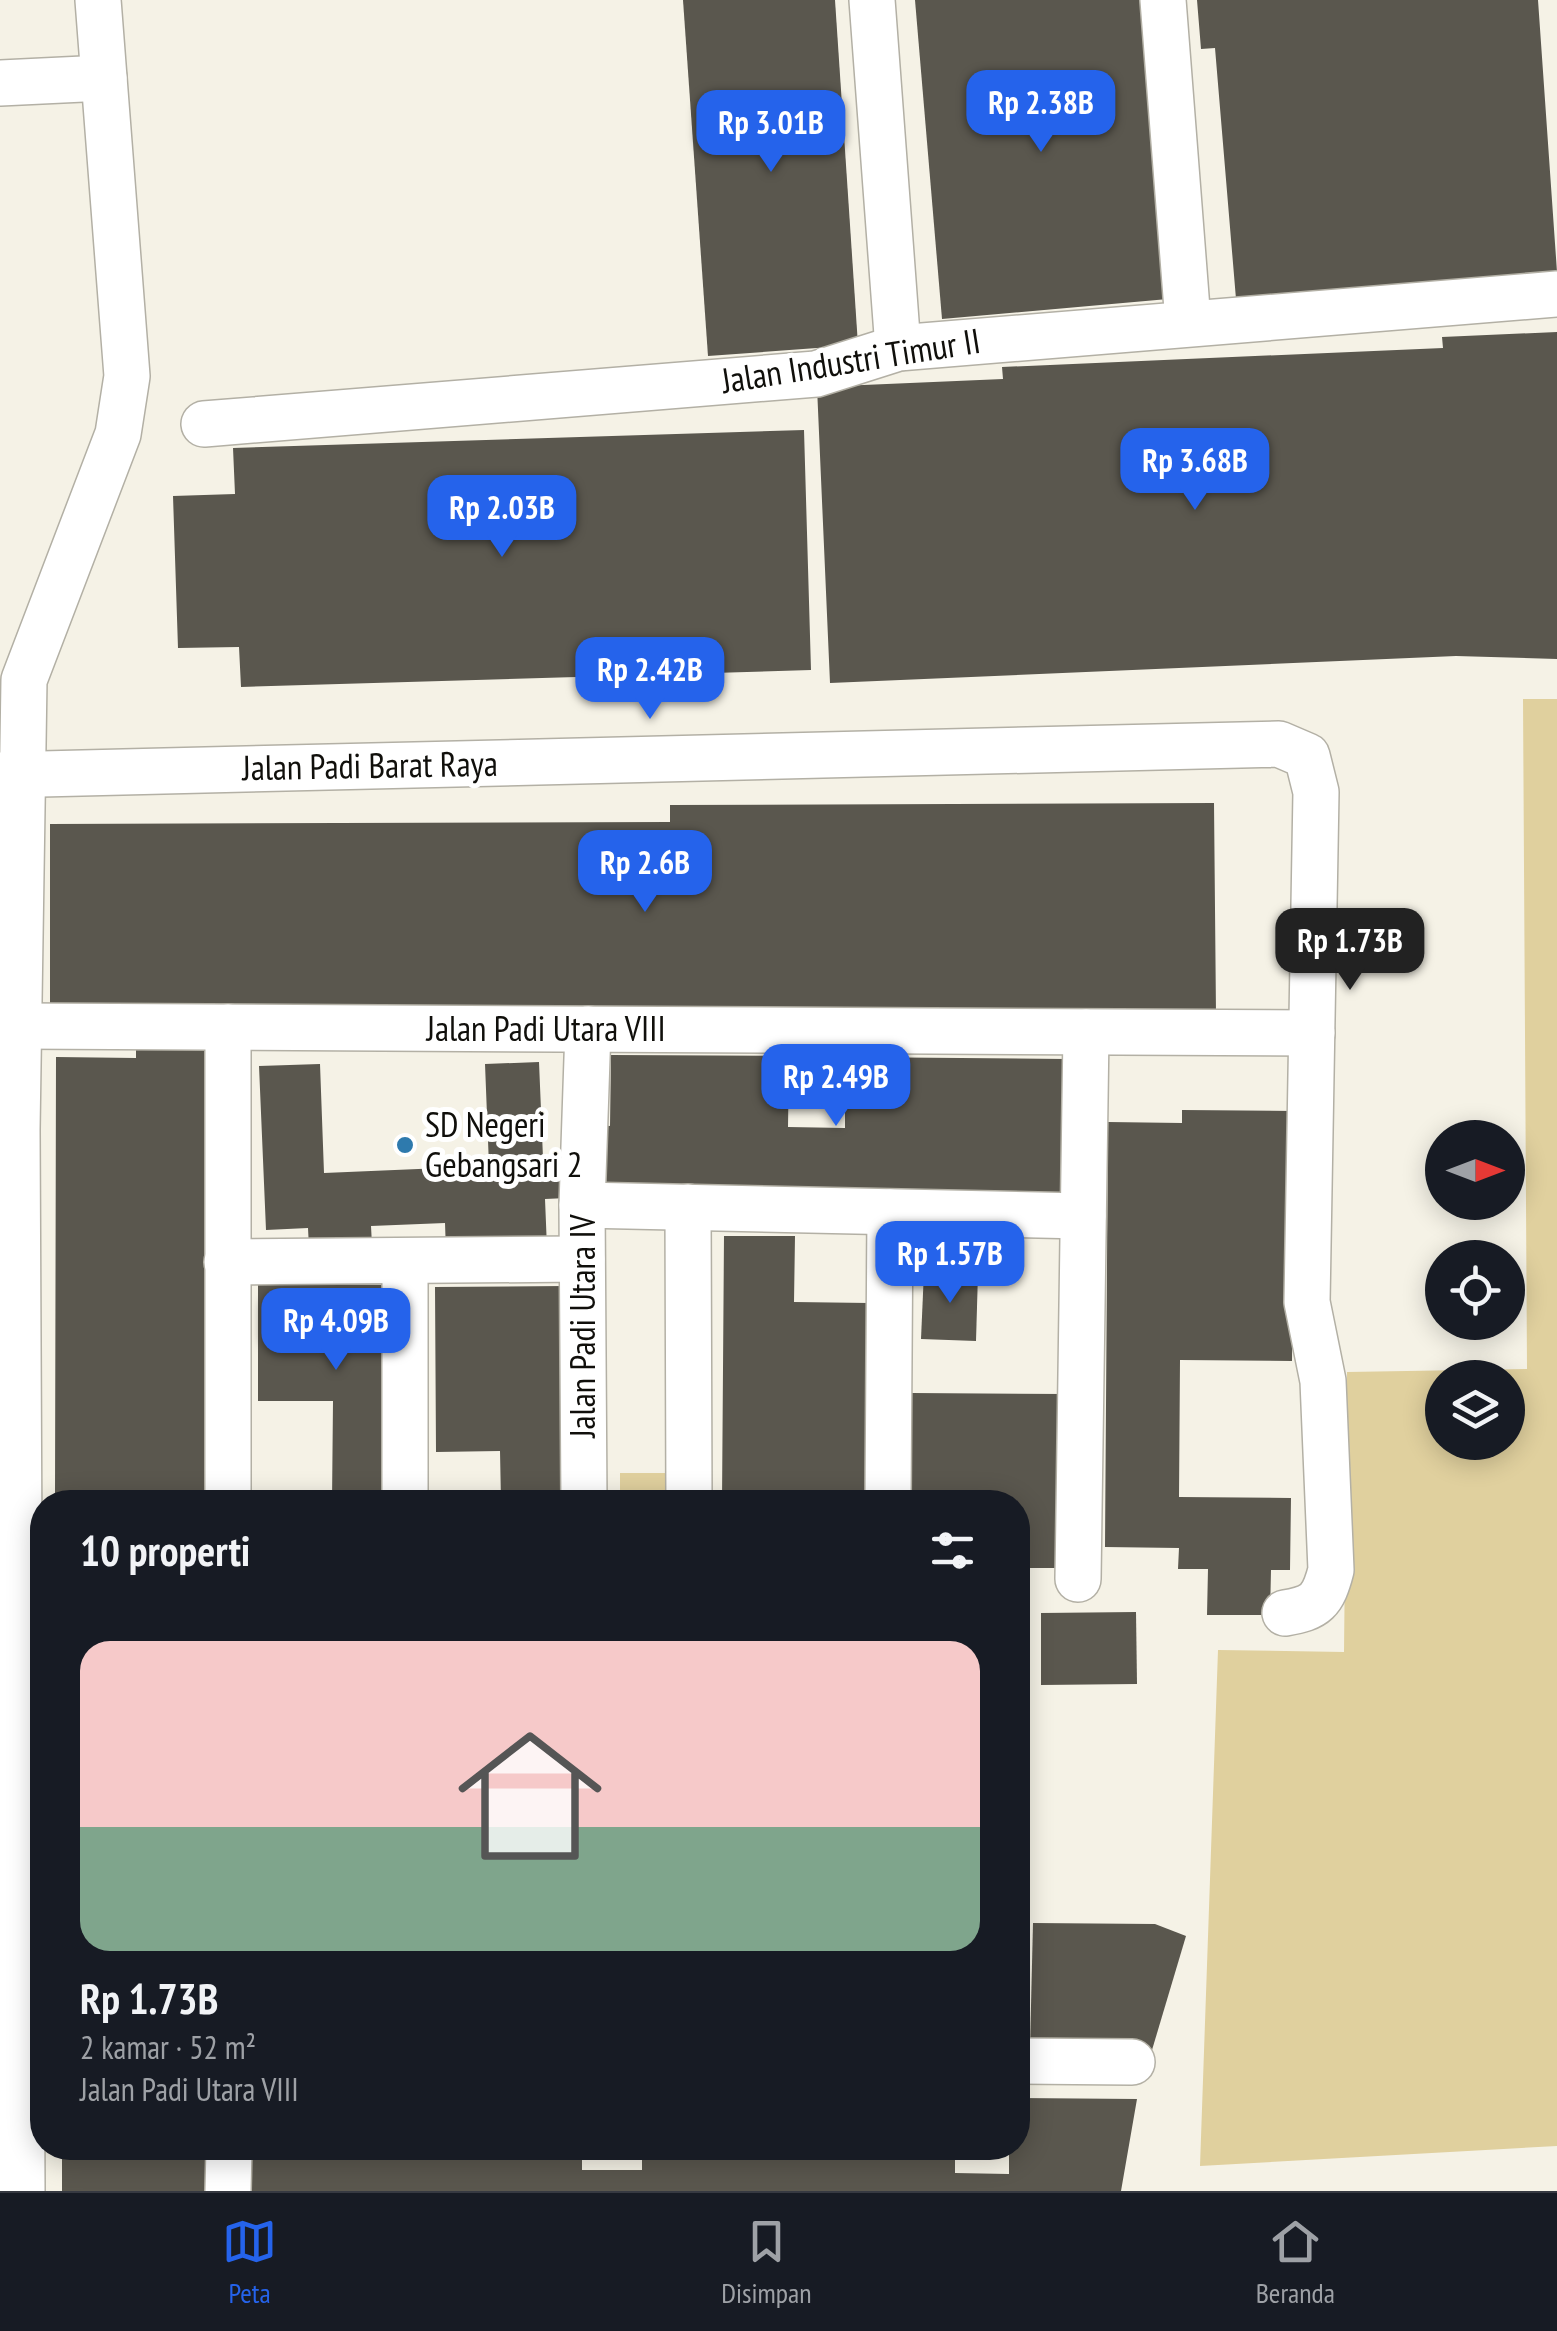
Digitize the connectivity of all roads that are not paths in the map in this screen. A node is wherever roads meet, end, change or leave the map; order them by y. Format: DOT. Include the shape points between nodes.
graph roads {
  1 [pos="98,0"];
  2 [pos="872,0"];
  3 [pos="1163,0"];
  4 [pos="104,78"];
  5 [pos="0,83"];
  6 [pos="1557,294"];
  7 [pos="1188,322"];
  8 [pos="898,348"];
  9 [pos="204,424"];
  10 [pos="12,673"];
  11 [pos="17,759"];
  12 [pos="19,1026"];
  13 [pos="228,1027"];
  14 [pos="588,1029"];
  15 [pos="1086,1032"];
  16 [pos="1312,1033"];
  17 [pos="9,1130"];
  18 [pos="582,1205"];
  19 [pos="688,1207"];
  20 [pos="890,1212"];
  21 [pos="1083,1216"];
  22 [pos="405,1260"];
  23 [pos="582,1260"];
  24 [pos="227,1262"];
  25 [pos="228,1490"];
  26 [pos="405,1490"];
  27 [pos="584,1490"];
  28 [pos="689,1490"];
  29 [pos="888,1490"];
  30 [pos="1078,1579"];
  31 [pos="1285,1614"];
  32 [pos="21,2056"];
  33 [pos="1030,2061"];
  34 [pos="1132,2062"];
  35 [pos="229,2160"];
  36 [pos="22,2191"];
  37 [pos="228,2191"];
  1 -- 4 [label="street"];
  2 -- 8 [label="street"];
  3 -- 7 [label="street"];
  4 -- 5 [label="street"];
  4 -- 10 [label="street" via="126,376 113,449"];
  6 -- 7 [label="street, Jalan Industri Timur II"];
  7 -- 8 [label="street, Jalan Industri Timur II"];
  8 -- 9 [label="street, Jalan Industri Timur II" via="816,374"];
  10 -- 11 [label="street"];
  11 -- 12 [label="street"];
  11 -- 16 [label="street, Jalan Padi Barat Raya" via="1279,744 1307,756 1316,792"];
  12 -- 13 [label="street, Jalan Padi Utara VIII"];
  12 -- 17 [label="street"];
  13 -- 14 [label="street, Jalan Padi Utara VIII"];
  13 -- 24 [label="street"];
  14 -- 15 [label="street, Jalan Padi Utara VIII"];
  14 -- 18 [label="street, Jalan Padi Utara IV"];
  15 -- 16 [label="street, Jalan Padi Utara VIII"];
  15 -- 21 [label="street"];
  16 -- 31 [label="street" via="1306,1302 1324,1381 1331,1570 1324,1599"];
  17 -- 32 [label="street"];
  18 -- 19 [label="street"];
  18 -- 23 [label="street, Jalan Padi Utara IV"];
  19 -- 20 [label="street"];
  19 -- 28 [label="street"];
  20 -- 21 [label="street"];
  20 -- 29 [label="street"];
  21 -- 30 [label="street"];
  22 -- 23 [label="street"];
  22 -- 24 [label="street"];
  22 -- 26 [label="street"];
  23 -- 27 [label="street, Jalan Padi Utara IV"];
  24 -- 25 [label="street"];
  32 -- 36 [label="street"];
  33 -- 34 [label="street"];
  35 -- 37 [label="street"];
}
